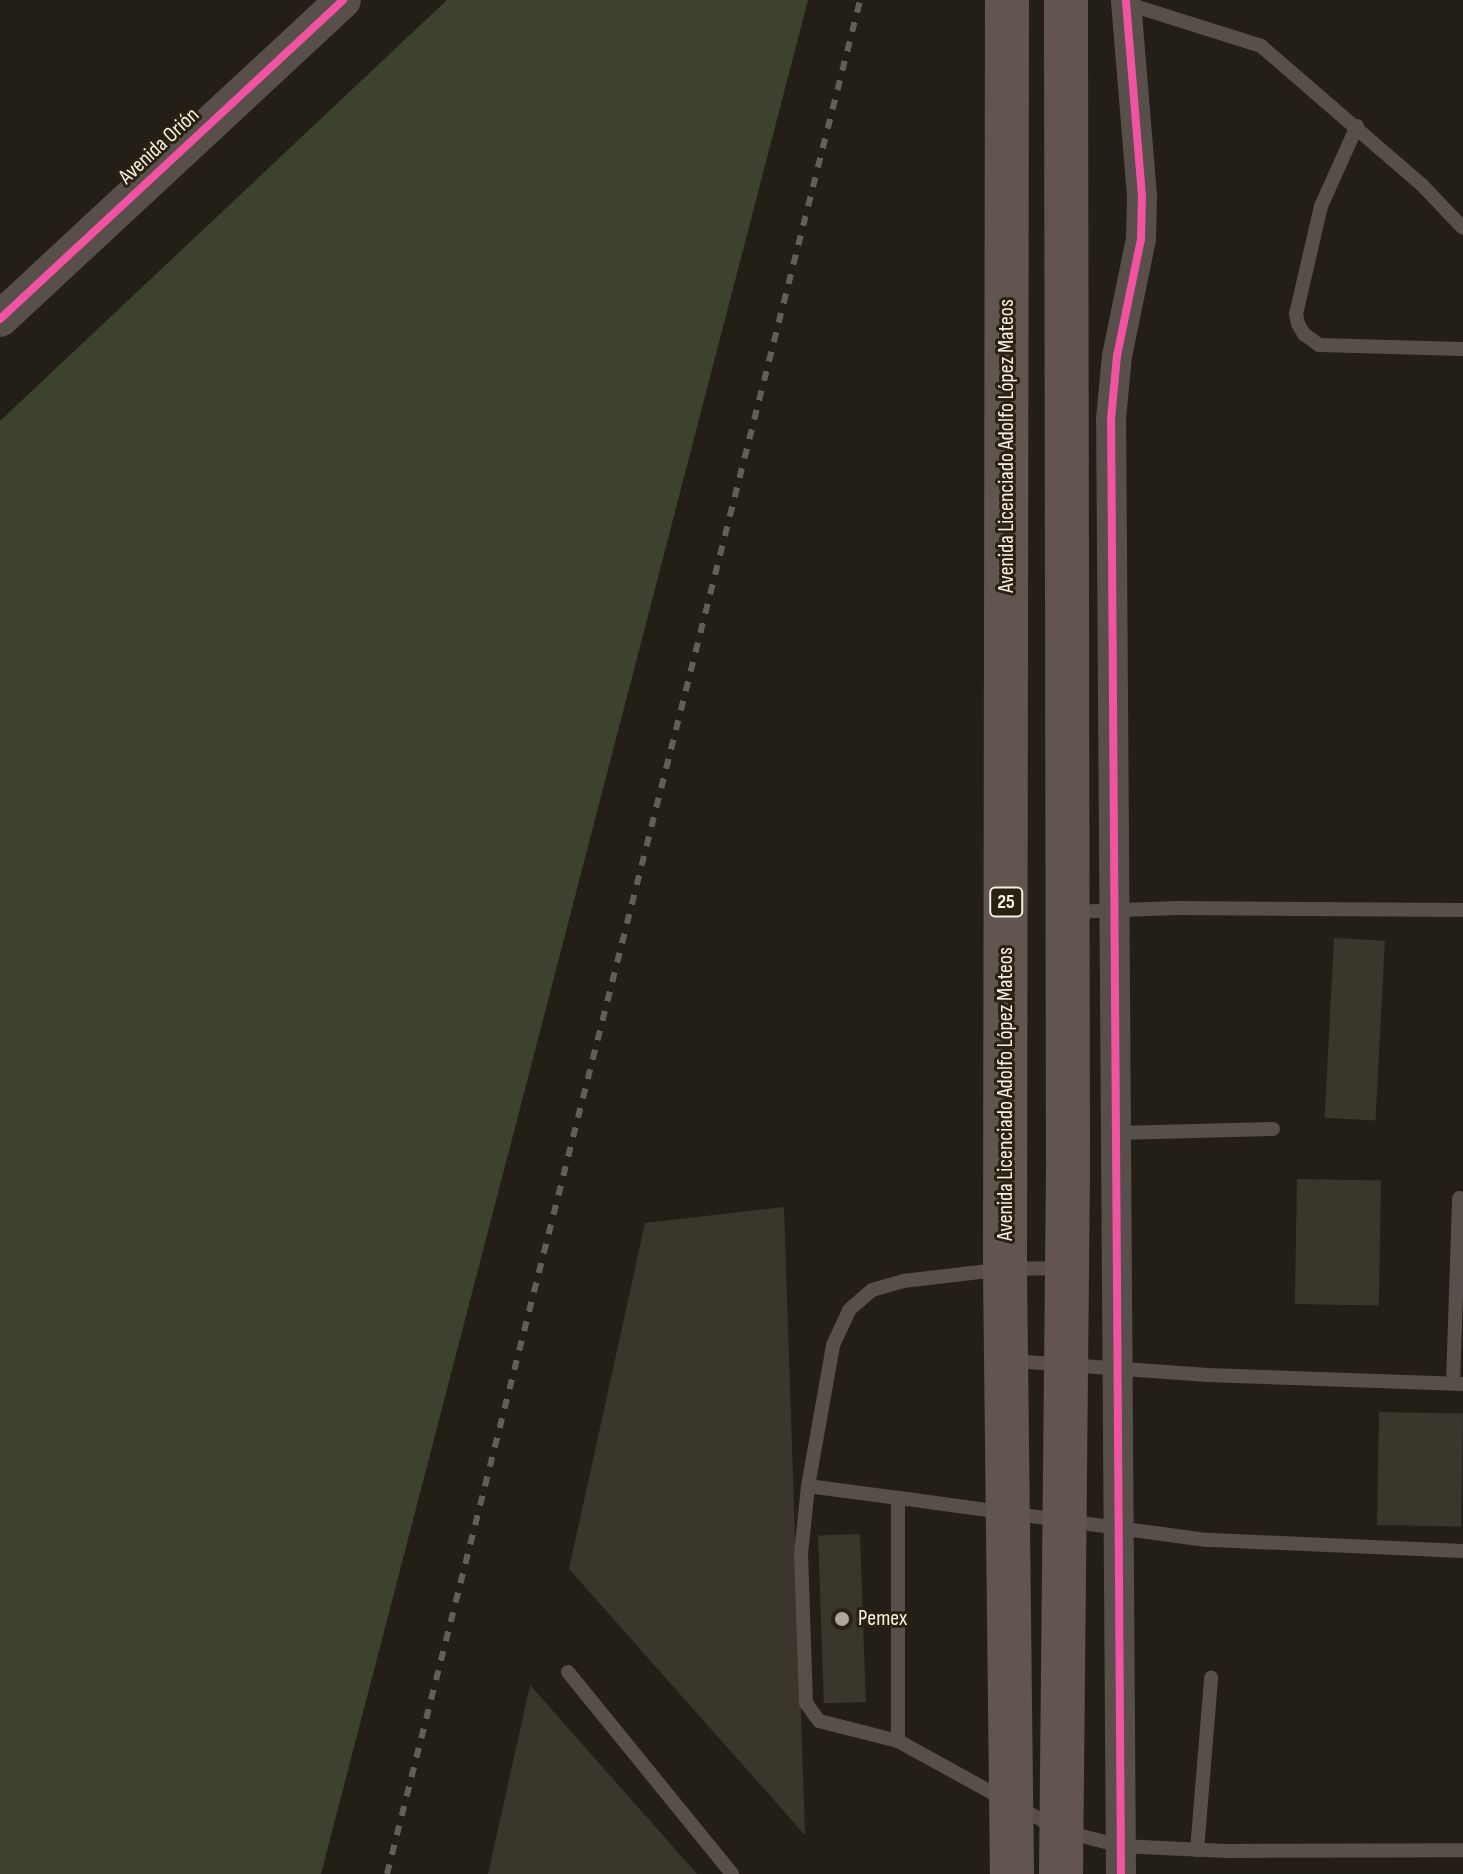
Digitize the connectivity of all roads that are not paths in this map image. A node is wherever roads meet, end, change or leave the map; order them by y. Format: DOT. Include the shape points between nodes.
graph roads {
  1 [pos="343,0"];
  2 [pos="1007,0"];
  3 [pos="1066,0"];
  4 [pos="1123,1"];
  5 [pos="1357,126"];
  6 [pos="1463,228"];
  7 [pos="0,319"];
  8 [pos="1463,349"];
  9 [pos="1115,910"];
  10 [pos="1463,910"];
  11 [pos="1067,912"];
  12 [pos="1273,1129"];
  13 [pos="1117,1133"];
  14 [pos="1459,1198"];
  15 [pos="1066,1268"];
  16 [pos="1005,1269"];
  17 [pos="1007,1361"];
  18 [pos="1065,1364"];
  19 [pos="1119,1369"];
  20 [pos="1458,1383"];
  21 [pos="808,1486"];
  22 [pos="898,1498"];
  23 [pos="1009,1513"];
  24 [pos="1063,1522"];
  25 [pos="1119,1530"];
  26 [pos="1463,1551"];
  27 [pos="568,1672"];
  28 [pos="1211,1678"];
  29 [pos="898,1741"];
  30 [pos="1013,1804"];
  31 [pos="1062,1831"];
  32 [pos="1197,1850"];
  33 [pos="1463,1850"];
  34 [pos="1121,1860"];
  35 [pos="732,1874"];
  36 [pos="1012,1874"];
  37 [pos="1061,1874"];
  1 -- 7 [label="street, Avenida Orión"];
  2 -- 16 [label="main road, Avenida Licenciado Adolfo López Mateos / 25"];
  3 -- 11 [label="main road"];
  4 -- 5 [label="lane" via="1261,46"];
  4 -- 9 [label="street" via="1142,196 1141,239 1117,356 1111,419"];
  5 -- 6 [label="lane"];
  5 -- 8 [label="lane" via="1321,206 1298,324 1319,345"];
  9 -- 10 [label="lane"];
  9 -- 11 [label="lane"];
  9 -- 13 [label="street"];
  11 -- 15 [label="main road"];
  12 -- 13 [label="lane"];
  13 -- 19 [label="street"];
  14 -- 20 [label="lane"];
  15 -- 16 [label="lane"];
  15 -- 18 [label="main road"];
  16 -- 17 [label="main road, Avenida Licenciado Adolfo López Mateos / 25"];
  16 -- 21 [label="lane" via="903,1281 872,1290 849,1310 833,1345"];
  17 -- 18 [label="lane"];
  17 -- 23 [label="main road, Avenida Licenciado Adolfo López Mateos / 25"];
  18 -- 19 [label="lane"];
  18 -- 24 [label="main road"];
  19 -- 20 [label="lane"];
  19 -- 25 [label="street"];
  21 -- 22 [label="lane"];
  21 -- 29 [label="lane" via="801,1554 806,1703 831,1727"];
  22 -- 23 [label="lane"];
  22 -- 29 [label="lane"];
  23 -- 24 [label="lane"];
  23 -- 30 [label="main road, Avenida Licenciado Adolfo López Mateos / 25"];
  24 -- 25 [label="lane"];
  24 -- 31 [label="main road"];
  25 -- 26 [label="lane" via="1206,1540"];
  25 -- 34 [label="street"];
  27 -- 35 [label="lane"];
  28 -- 32 [label="lane"];
  29 -- 30 [label="lane"];
  30 -- 31 [label="lane"];
  30 -- 36 [label="main road, 25"];
  31 -- 34 [label="lane"];
  31 -- 37 [label="main road"];
  32 -- 33 [label="lane"];
  32 -- 34 [label="lane"];
}
